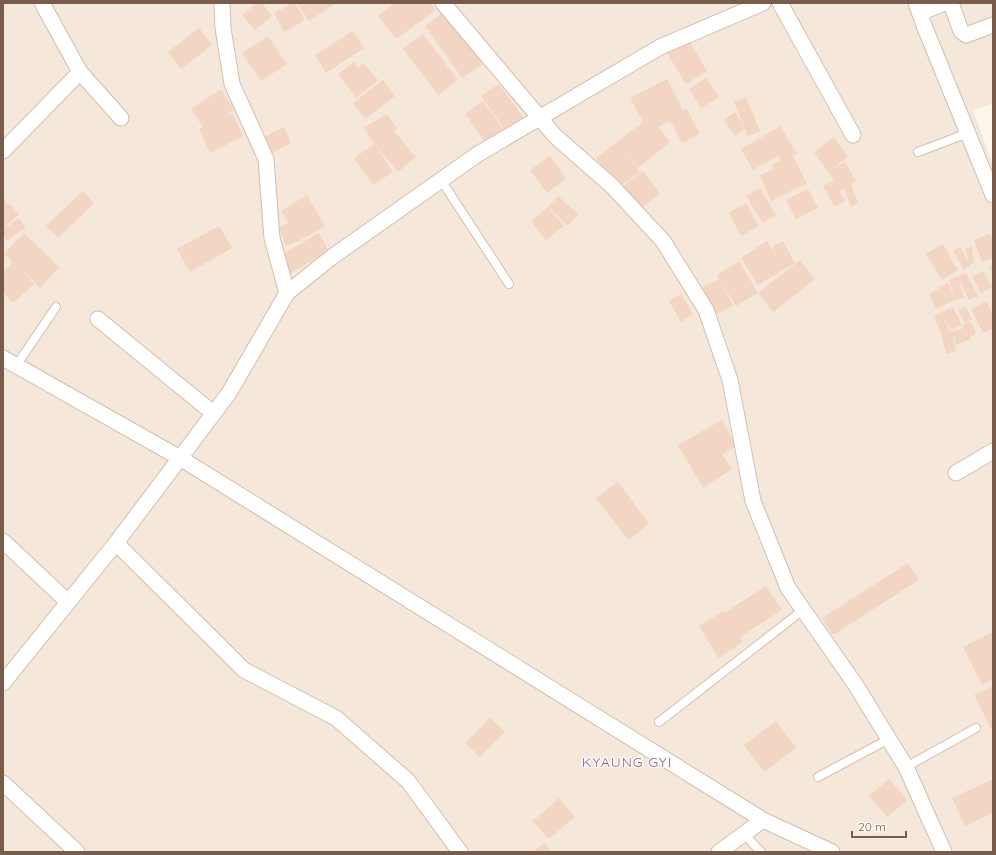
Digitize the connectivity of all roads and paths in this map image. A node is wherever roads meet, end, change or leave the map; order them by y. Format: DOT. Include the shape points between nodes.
graph roads {
  1 [pos="42,3"];
  2 [pos="222,3"];
  3 [pos="443,3"];
  4 [pos="763,3"];
  5 [pos="780,3"];
  6 [pos="944,3"];
  7 [pos="951,3"];
  8 [pos="918,8"];
  9 [pos="993,25"];
  10 [pos="80,72"];
  11 [pos="121,118"];
  12 [pos="539,118"];
  13 [pos="968,133"];
  14 [pos="853,135"];
  15 [pos="3,151"];
  16 [pos="918,152"];
  17 [pos="441,180"];
  18 [pos="993,195"];
  19 [pos="509,284"];
  20 [pos="287,294"];
  21 [pos="56,307"];
  22 [pos="98,319"];
  23 [pos="3,358"];
  24 [pos="16,366"];
  25 [pos="214,413"];
  26 [pos="993,451"];
  27 [pos="180,458"];
  28 [pos="956,473"];
  29 [pos="3,541"];
  30 [pos="116,543"];
  31 [pos="68,602"];
  32 [pos="803,610"];
  33 [pos="3,683"];
  34 [pos="659,722"];
  35 [pos="976,728"];
  36 [pos="889,740"];
  37 [pos="906,767"];
  38 [pos="818,777"];
  39 [pos="3,783"];
  40 [pos="763,820"];
  41 [pos="744,834"];
  42 [pos="77,852"];
  43 [pos="460,852"];
  44 [pos="719,852"];
  45 [pos="761,852"];
  46 [pos="832,852"];
  47 [pos="944,852"];
  1 -- 10 [label="street"];
  2 -- 20 [label="street" via="223,28 232,84 266,159 272,238"];
  3 -- 12 [label="street"];
  4 -- 12 [label="street" via="660,47"];
  5 -- 14 [label="street"];
  6 -- 8 [label="street"];
  7 -- 9 [label="street" via="961,30 966,35"];
  8 -- 13 [label="street"];
  10 -- 11 [label="street"];
  10 -- 15 [label="street"];
  12 -- 17 [label="street" via="478,154"];
  12 -- 32 [label="street" via="555,136 612,186 663,242 706,310 730,380 753,501 788,588"];
  13 -- 16 [label="lane"];
  13 -- 18 [label="street"];
  17 -- 19 [label="lane"];
  17 -- 20 [label="street" via="332,257"];
  20 -- 25 [label="street" via="229,393"];
  21 -- 24 [label="lane"];
  22 -- 25 [label="street"];
  23 -- 24 [label="street"];
  24 -- 27 [label="street"];
  25 -- 27 [label="street"];
  26 -- 28 [label="street"];
  27 -- 30 [label="street"];
  27 -- 40 [label="street"];
  29 -- 31 [label="street"];
  30 -- 31 [label="street"];
  30 -- 43 [label="street" via="244,670 336,718 408,782"];
  31 -- 33 [label="street"];
  32 -- 34 [label="lane"];
  32 -- 36 [label="street" via="855,684"];
  35 -- 37 [label="lane"];
  36 -- 37 [label="street"];
  36 -- 38 [label="lane"];
  37 -- 47 [label="street"];
  39 -- 42 [label="street"];
  40 -- 41 [label="street"];
  40 -- 46 [label="street"];
  41 -- 44 [label="street"];
  41 -- 45 [label="lane"];
}
